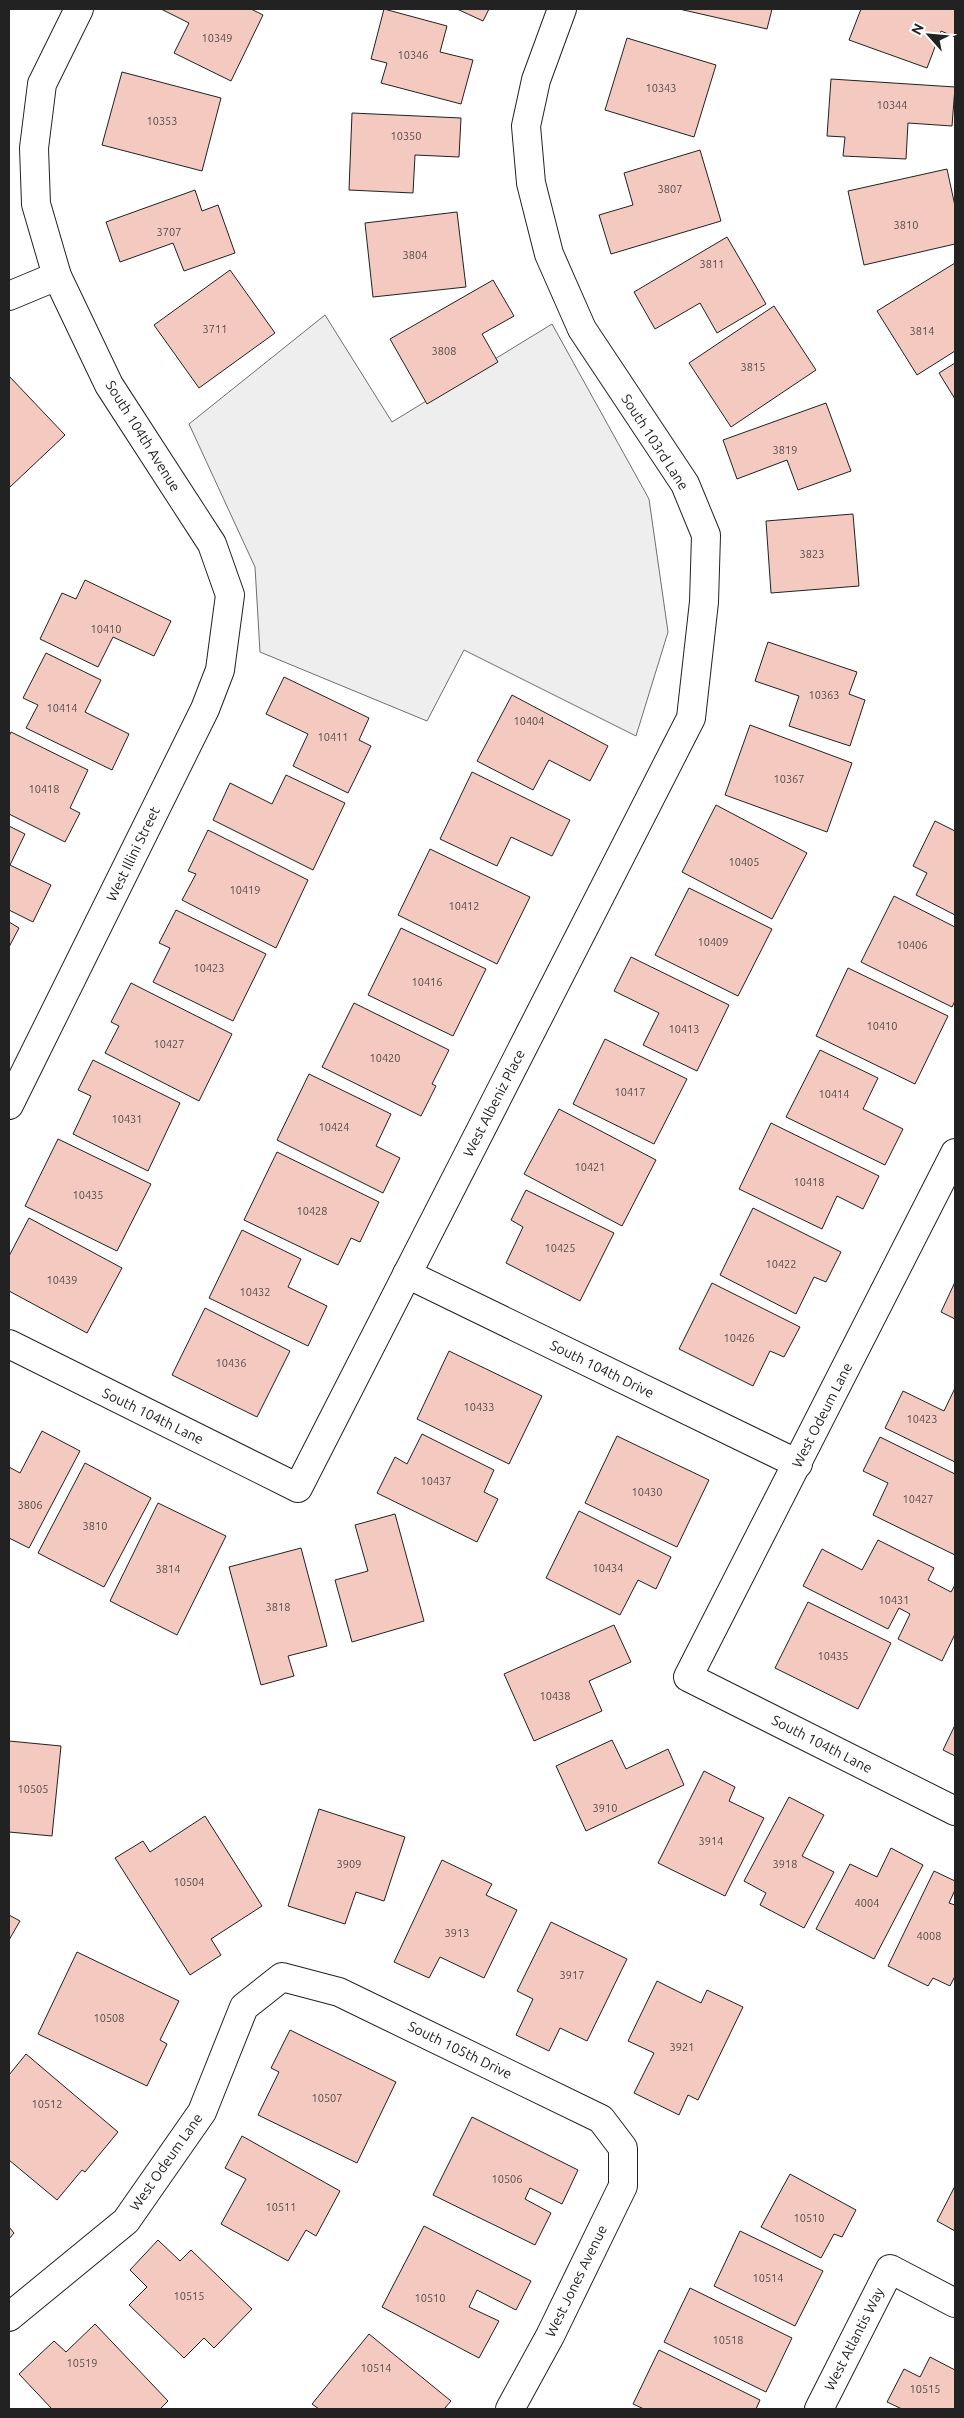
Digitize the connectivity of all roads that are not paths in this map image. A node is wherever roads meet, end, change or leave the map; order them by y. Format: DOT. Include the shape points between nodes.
graph roads {
  1 [pos="78,9"];
  2 [pos="562,9"];
  3 [pos="57,276"];
  4 [pos="9,296"];
  5 [pos="230,595"];
  6 [pos="690,718"];
  7 [pos="9,1105"];
  8 [pos="955,1153"];
  9 [pos="407,1274"];
  10 [pos="9,1344"];
  11 [pos="798,1464"];
  12 [pos="298,1488"];
  13 [pos="688,1677"];
  14 [pos="955,1811"];
  15 [pos="282,1977"];
  16 [pos="623,2148"];
  17 [pos="955,2304"];
  18 [pos="9,2317"];
  19 [pos="510,2409"];
  20 [pos="819,2409"];
  1 -- 3 [label="street, South 104th Avenue" via="42,84 34,148 36,204"];
  2 -- 6 [label="street, South 103rd Lane" via="536,80 526,126 531,182 549,254 582,329 685,484 706,535 704,602"];
  3 -- 4 [label="street"];
  3 -- 5 [label="street, South 104th Avenue" via="110,385 212,544"];
  5 -- 7 [label="street, West Illini Street" via="220,670 205,709"];
  6 -- 9 [label="street, West Albeniz Place"];
  8 -- 11 [label="street, West Odeum Lane"];
  9 -- 11 [label="street, South 104th Drive"];
  9 -- 12 [label="street, West Albeniz Place"];
  10 -- 12 [label="street, South 104th Lane"];
  11 -- 13 [label="street, West Odeum Lane"];
  13 -- 14 [label="street, South 104th Lane"];
  15 -- 16 [label="street, South 105th Drive" via="339,1992 601,2119"];
  15 -- 18 [label="street, West Odeum Lane" via="244,2007 202,2112 126,2221"];
  16 -- 19 [label="street, West Jones Avenue" via="623,2186 550,2336"];
  17 -- 20 [label="street, West Atlantis Way" via="890,2269"];
}
